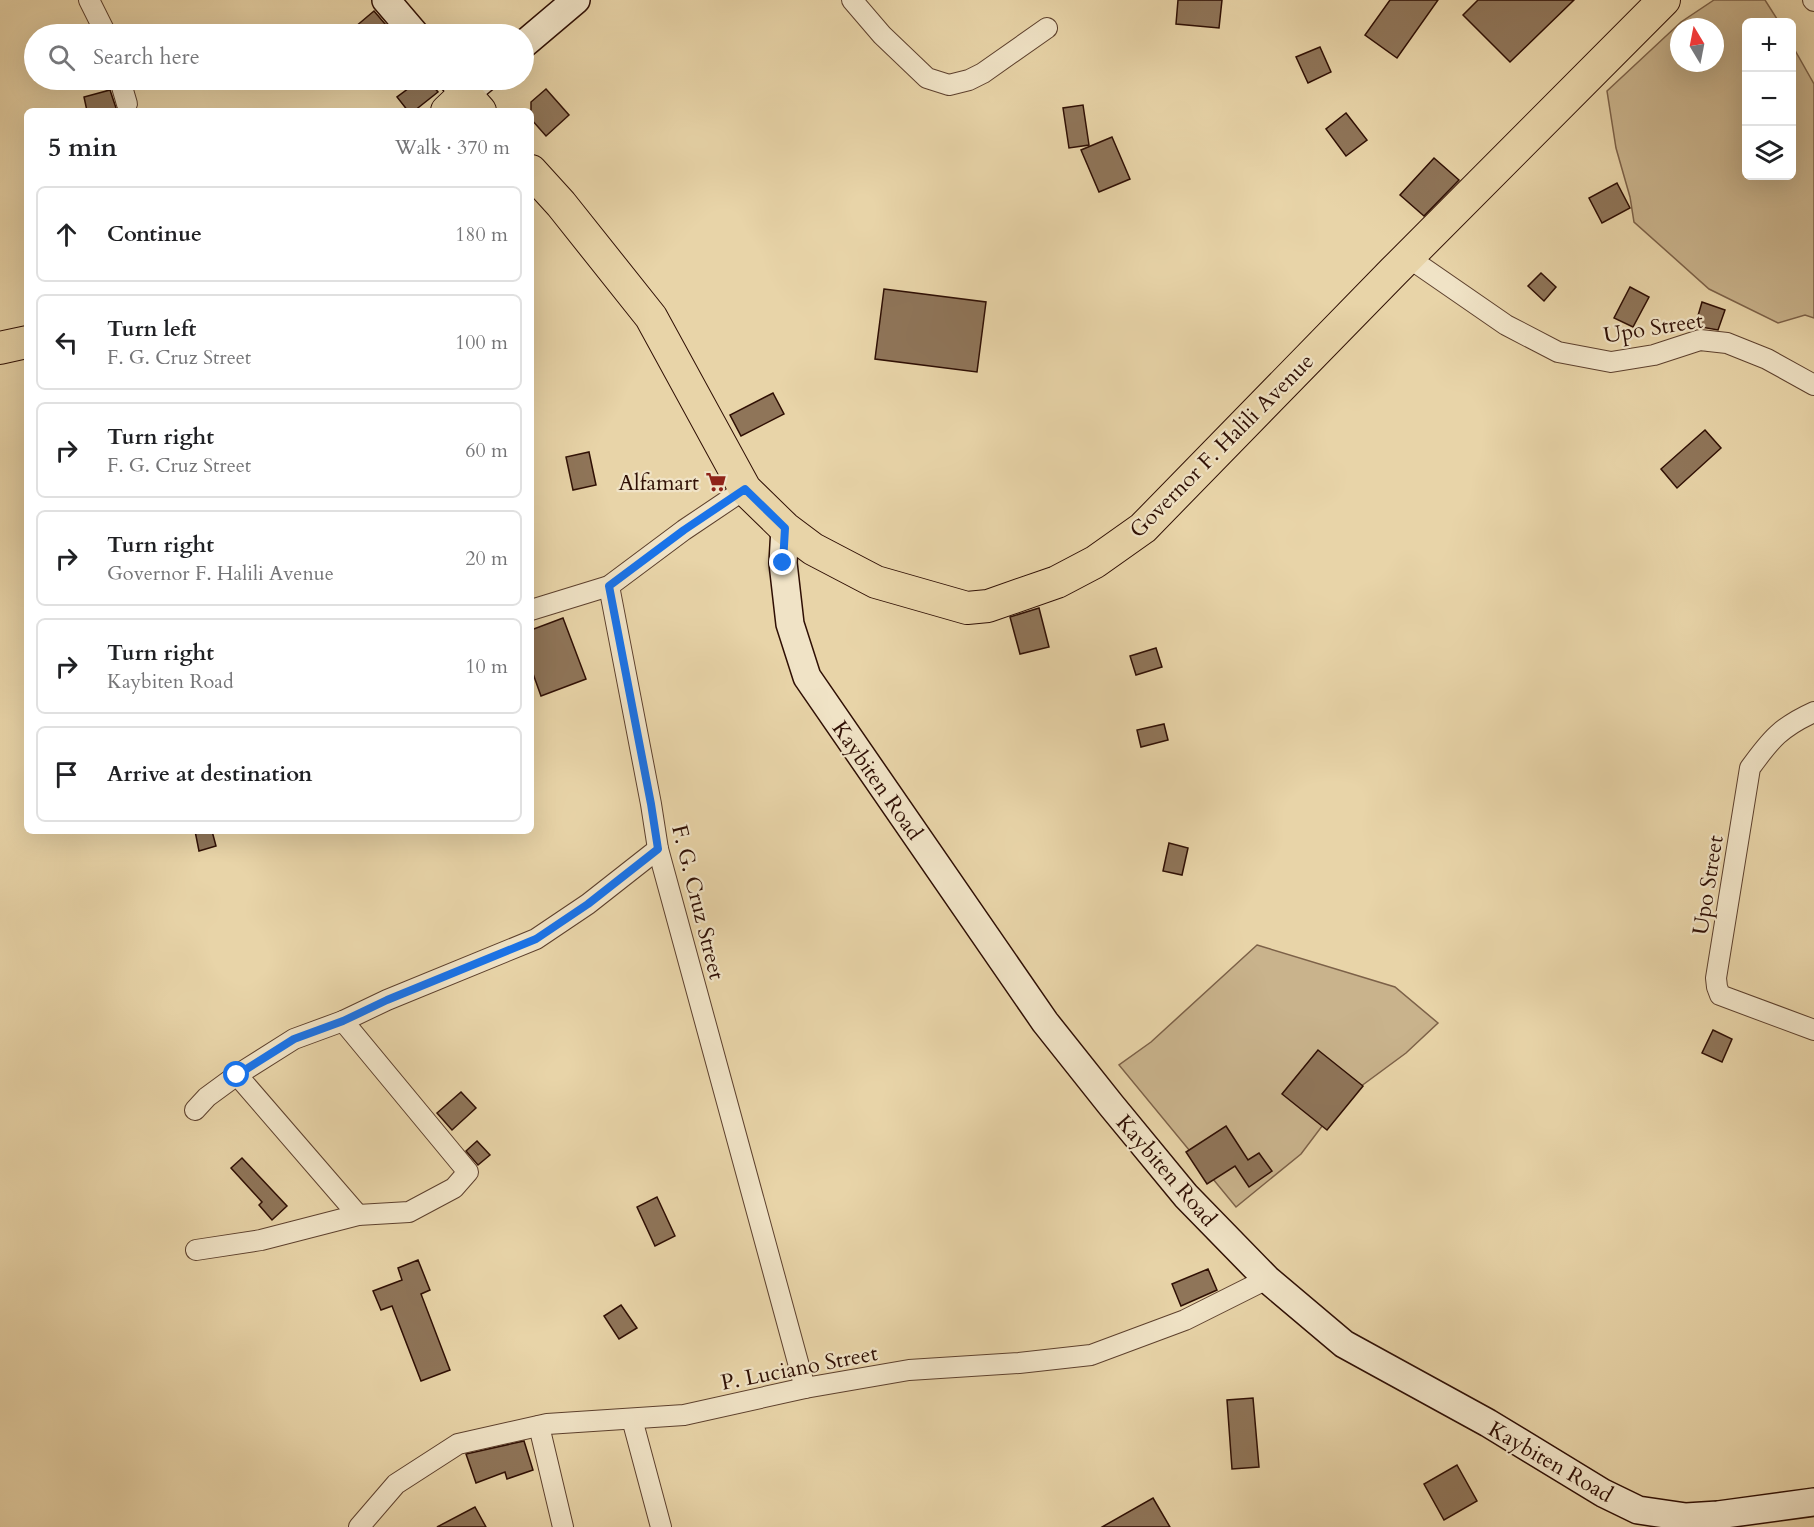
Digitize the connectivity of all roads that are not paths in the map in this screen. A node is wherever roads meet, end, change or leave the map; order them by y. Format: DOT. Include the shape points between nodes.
graph roads {
  1 [pos="89,0"];
  2 [pos="386,0"];
  3 [pos="576,0"];
  4 [pos="852,0"];
  5 [pos="1664,0"];
  6 [pos="100,24"];
  7 [pos="406,24"];
  8 [pos="1047,28"];
  9 [pos="534,36"];
  10 [pos="123,90"];
  11 [pos="128,104"];
  12 [pos="534,174"];
  13 [pos="1409,258"];
  14 [pos="24,343"];
  15 [pos="0,348"];
  16 [pos="1814,385"];
  17 [pos="745,489"];
  18 [pos="785,528"];
  19 [pos="609,586"];
  20 [pos="534,609"];
  21 [pos="1814,712"];
  22 [pos="658,849"];
  23 [pos="343,1021"];
  24 [pos="1814,1030"];
  25 [pos="237,1075"];
  26 [pos="195,1110"];
  27 [pos="358,1215"];
  28 [pos="196,1250"];
  29 [pos="1267,1279"];
  30 [pos="805,1388"];
  31 [pos="632,1419"];
  32 [pos="538,1426"];
  33 [pos="1814,1502"];
  34 [pos="1717,1521"];
  35 [pos="359,1527"];
  36 [pos="563,1527"];
  37 [pos="661,1527"];
  1 -- 6 [label="street"];
  2 -- 7 [label="street"];
  3 -- 9 [label="street"];
  4 -- 8 [label="street" via="927,78 949,85 983,73"];
  5 -- 13 [label="main road, Governor F. Halili Avenue"];
  10 -- 11 [label="street"];
  12 -- 17 [label="main road, Governor F. Halili Avenue" via="651,317"];
  13 -- 16 [label="street, Upo Street" via="1506,325 1558,352 1611,362 1654,355 1700,340 1727,343 1767,358"];
  13 -- 18 [label="main road, Governor F. Halili Avenue" via="1143,528 1095,562 1057,582 988,606 967,608 876,582 813,549"];
  14 -- 15 [label="main road"];
  17 -- 18 [label="main road, Governor F. Halili Avenue"];
  17 -- 19 [label="street"];
  18 -- 29 [label="street, Kaybiten Road" via="783,563 790,624 807,677 1045,1022 1186,1196"];
  19 -- 20 [label="street"];
  19 -- 22 [label="street, F. G. Cruz Street"];
  21 -- 24 [label="street, Upo Street" via="1791,723 1767,744 1750,768 1716,978 1720,995"];
  22 -- 23 [label="street" via="536,939"];
  22 -- 30 [label="street, F. G. Cruz Street"];
  23 -- 25 [label="street" via="294,1039"];
  23 -- 27 [label="street" via="468,1172 454,1188 410,1212"];
  25 -- 26 [label="street"];
  25 -- 27 [label="street"];
  27 -- 28 [label="street" via="261,1240"];
  29 -- 30 [label="street, P. Luciano Street" via="1185,1320 1090,1355 909,1370"];
  29 -- 34 [label="street, Kaybiten Road" via="1344,1344 1603,1493 1638,1510"];
  30 -- 31 [label="street, P. Luciano Street" via="684,1415"];
  31 -- 32 [label="street, P. Luciano Street"];
  31 -- 37 [label="street"];
  32 -- 35 [label="street, P. Luciano Street" via="458,1444 396,1484"];
  32 -- 36 [label="street"];
  33 -- 34 [label="street, Kaybiten Road"];
}
